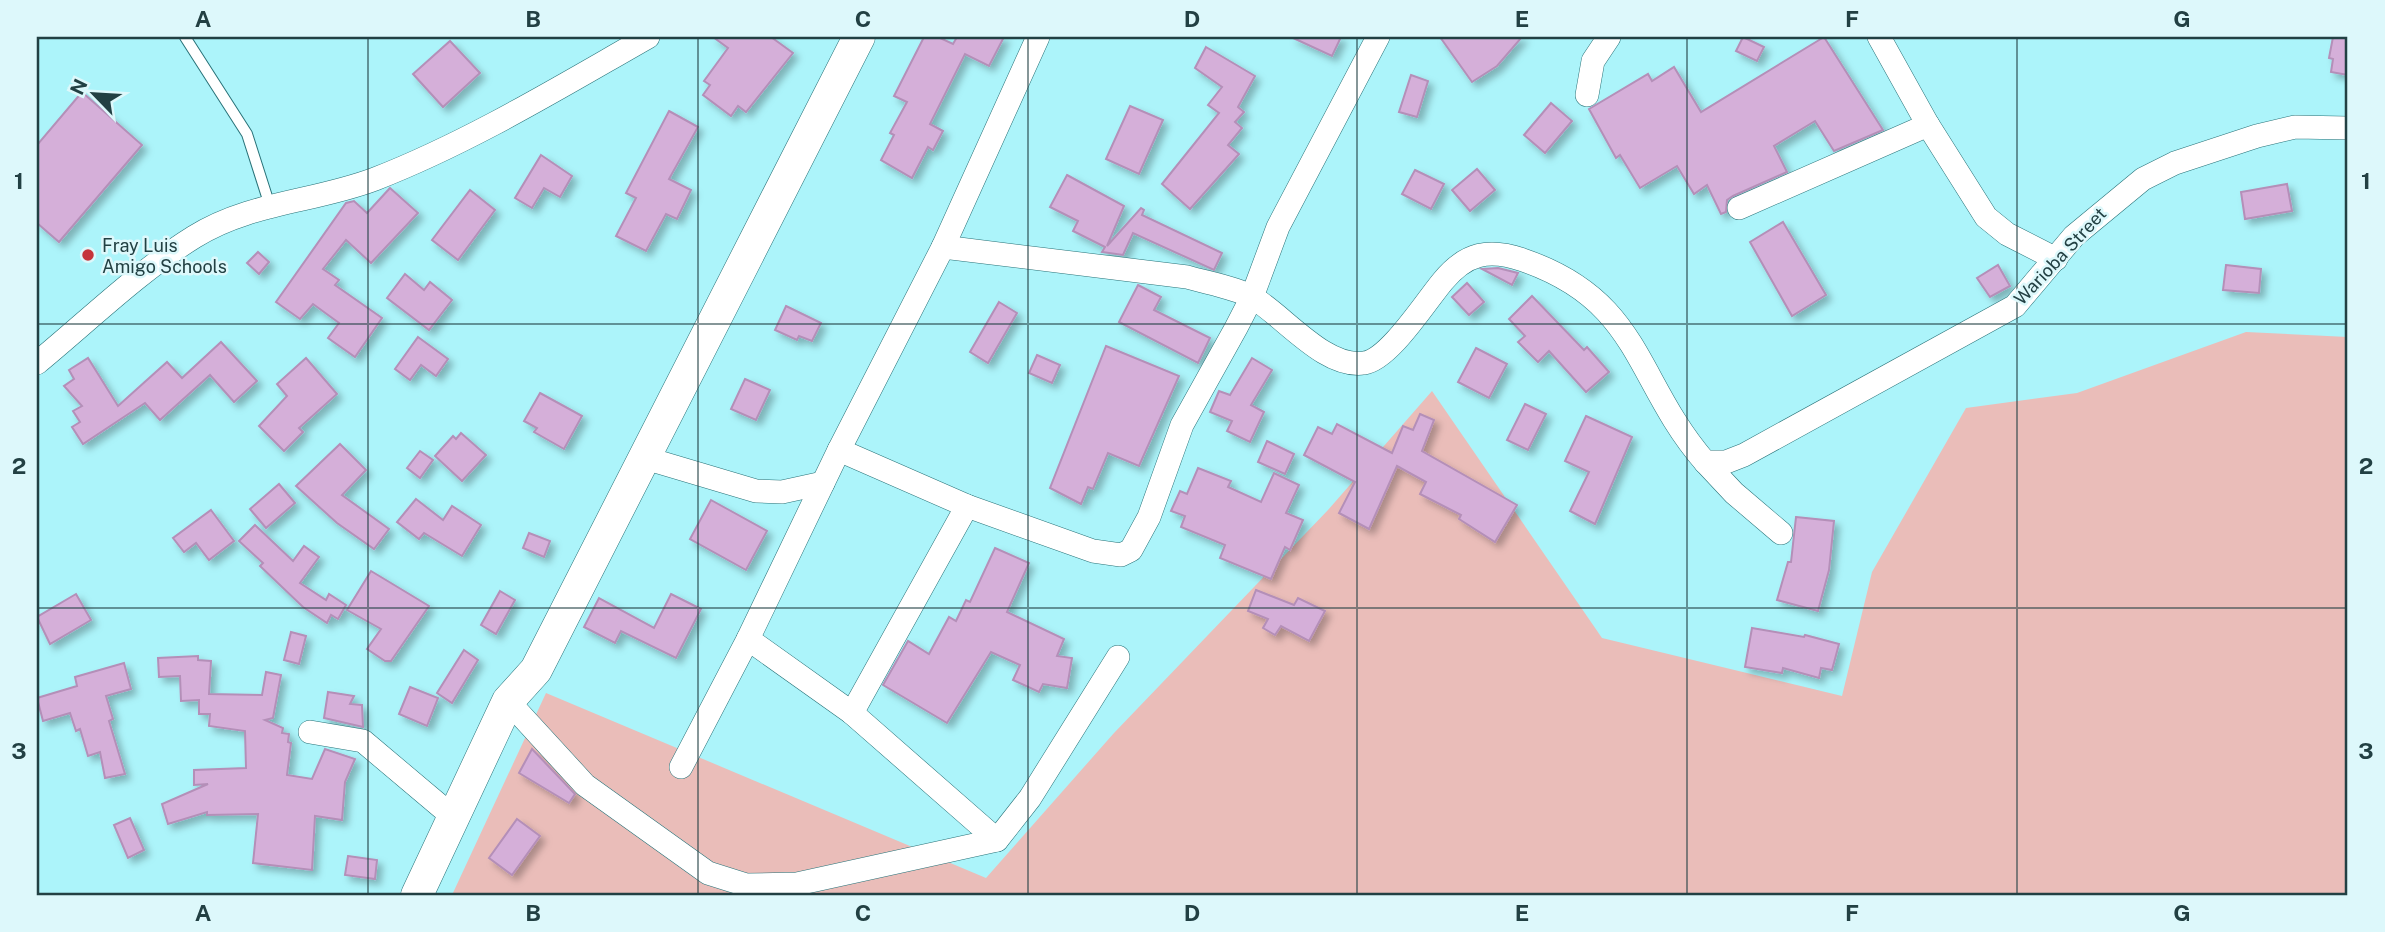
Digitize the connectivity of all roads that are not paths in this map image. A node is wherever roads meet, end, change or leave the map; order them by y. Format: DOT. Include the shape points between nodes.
graph roads {
  1 [pos="185,37"];
  2 [pos="648,37"];
  3 [pos="859,37"];
  4 [pos="1038,37"];
  5 [pos="1378,37"];
  6 [pos="1609,37"];
  7 [pos="1879,37"];
  8 [pos="1587,95"];
  9 [pos="1928,125"];
  10 [pos="2348,128"];
  11 [pos="270,206"];
  12 [pos="1739,208"];
  13 [pos="943,247"];
  14 [pos="2056,259"];
  15 [pos="1251,297"];
  16 [pos="712,326"];
  17 [pos="37,363"];
  18 [pos="839,450"];
  19 [pos="645,458"];
  20 [pos="1705,462"];
  21 [pos="823,483"];
  22 [pos="967,506"];
  23 [pos="1781,533"];
  24 [pos="748,639"];
  25 [pos="1118,657"];
  26 [pos="536,670"];
  27 [pos="508,701"];
  28 [pos="852,713"];
  29 [pos="310,732"];
  30 [pos="681,767"];
  31 [pos="452,816"];
  32 [pos="997,841"];
  33 [pos="417,895"];
  1 -- 11 [label="lane" via="247,134"];
  2 -- 11 [label="street" via="546,96 418,160 341,190"];
  3 -- 16 [label="street"];
  4 -- 13 [label="street"];
  5 -- 15 [label="street" via="1278,227"];
  6 -- 8 [label="street" via="1593,61"];
  7 -- 9 [label="street"];
  9 -- 12 [label="street"];
  9 -- 14 [label="street" via="1986,217 2007,234"];
  10 -- 14 [label="street, Warioba Street" via="2295,127 2175,163 2111,203"];
  11 -- 17 [label="street" via="237,215 194,237"];
  13 -- 15 [label="street" via="1187,277"];
  13 -- 18 [label="street"];
  14 -- 20 [label="street, Warioba Street" via="2015,306 1744,455 1726,462"];
  15 -- 20 [label="street" via="1330,357 1365,363 1383,355 1454,268 1471,256 1513,257 1549,269 1605,307"];
  15 -- 22 [label="street" via="1182,425 1149,517 1131,550 1121,555 1093,551"];
  16 -- 19 [label="street"];
  16 -- 26 [label="street" via="695,337 532,654"];
  18 -- 21 [label="street"];
  18 -- 22 [label="street"];
  19 -- 21 [label="street" via="756,491 782,492"];
  19 -- 26 [label="street"];
  20 -- 23 [label="street"];
  21 -- 24 [label="street"];
  22 -- 28 [label="street"];
  24 -- 28 [label="street"];
  24 -- 30 [label="street"];
  25 -- 32 [label="street" via="1030,798"];
  26 -- 27 [label="street"];
  27 -- 31 [label="street"];
  27 -- 32 [label="street" via="585,785 709,873 746,885 797,884"];
  28 -- 32 [label="street"];
  29 -- 31 [label="street" via="363,741"];
  31 -- 33 [label="street"];
}
